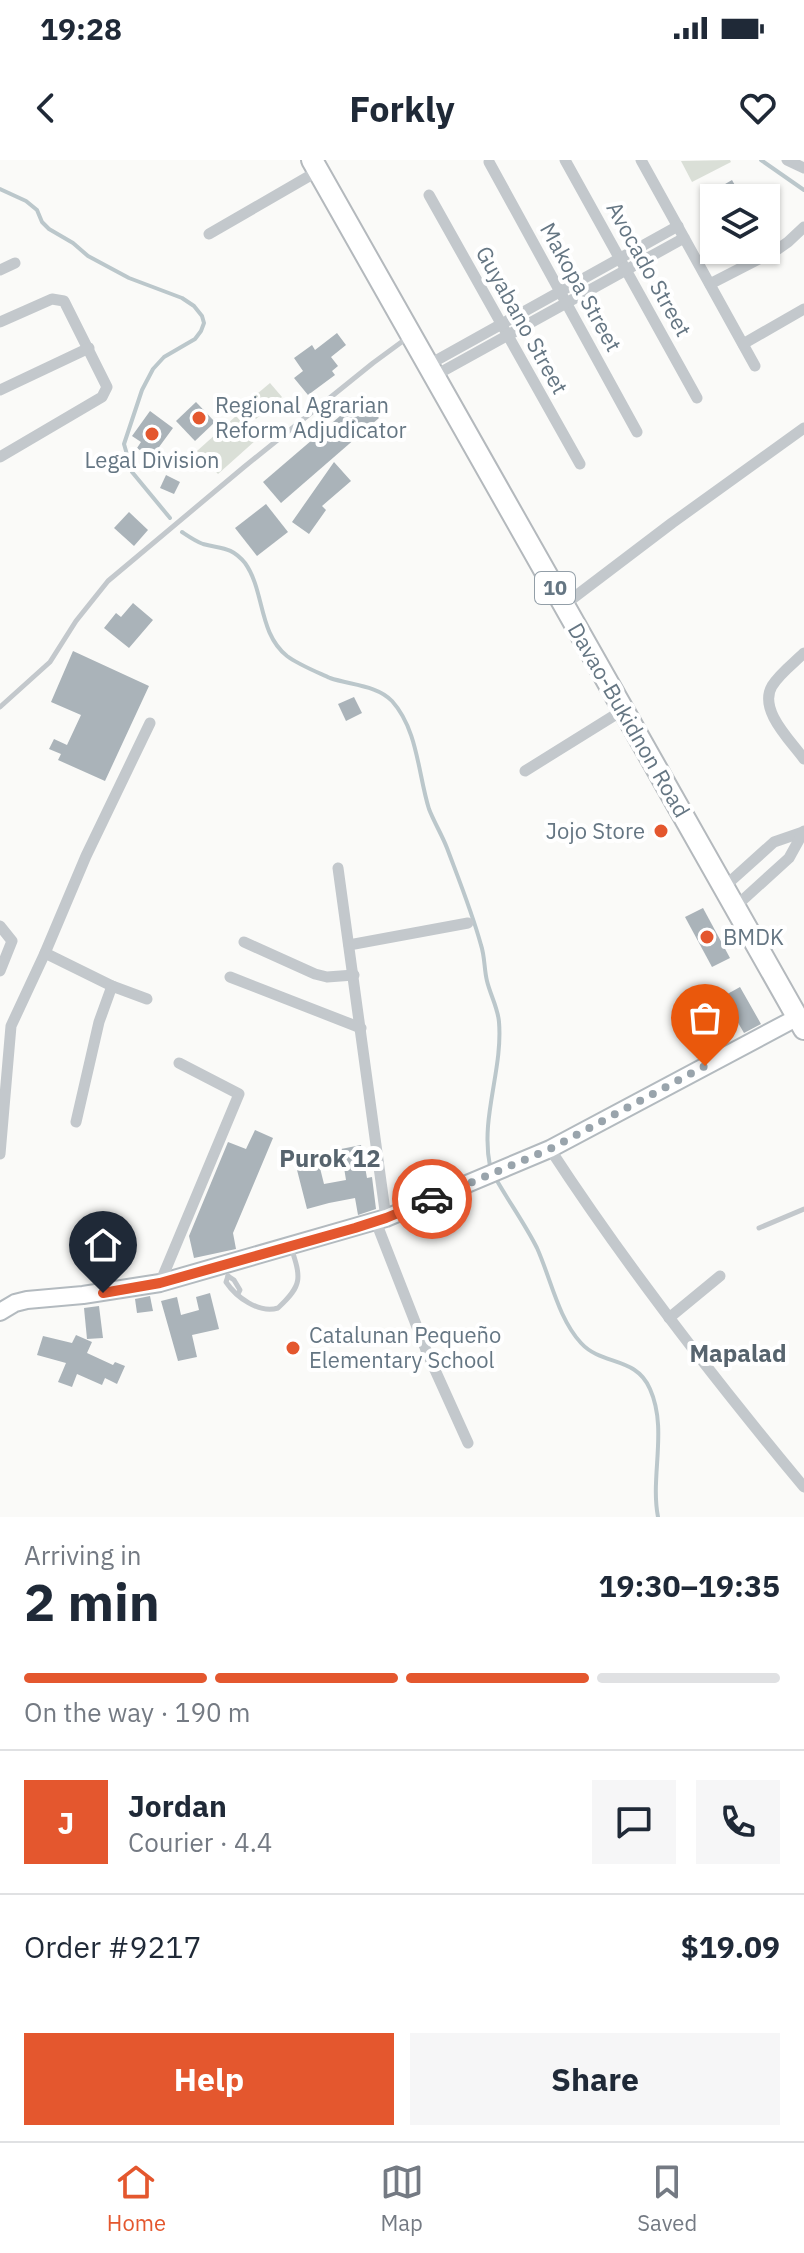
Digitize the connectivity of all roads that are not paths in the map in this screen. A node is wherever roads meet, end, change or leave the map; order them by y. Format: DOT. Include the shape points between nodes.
graph roads {
  1 [pos="565,160"];
  2 [pos="641,160"];
  3 [pos="787,160"];
  4 [pos="489,162"];
  5 [pos="315,166"];
  6 [pos="804,168"];
  7 [pos="429,195"];
  8 [pos="804,227"];
  9 [pos="681,232"];
  10 [pos="209,234"];
  11 [pos="15,263"];
  12 [pos="623,264"];
  13 [pos="0,270"];
  14 [pos="710,284"];
  15 [pos="563,297"];
  16 [pos="804,309"];
  17 [pos="0,322"];
  18 [pos="505,330"];
  19 [pos="412,336"];
  20 [pos="743,344"];
  21 [pos="89,348"];
  22 [pos="755,366"];
  23 [pos="431,370"];
  24 [pos="0,390"];
  25 [pos="697,398"];
  26 [pos="804,428"];
  27 [pos="637,432"];
  28 [pos="0,457"];
  29 [pos="580,464"];
  30 [pos="564,605"];
  31 [pos="804,653"];
  32 [pos="0,707"];
  33 [pos="623,710"];
  34 [pos="150,723"];
  35 [pos="804,759"];
  36 [pos="525,771"];
  37 [pos="804,831"];
  38 [pos="747,867"];
  39 [pos="338,868"];
  40 [pos="761,884"];
  41 [pos="724,887"];
  42 [pos="735,907"];
  43 [pos="468,923"];
  44 [pos="0,926"];
  45 [pos="244,942"];
  46 [pos="349,945"];
  47 [pos="45,953"];
  48 [pos="0,971"];
  49 [pos="354,975"];
  50 [pos="230,977"];
  51 [pos="112,986"];
  52 [pos="147,999"];
  53 [pos="802,1023"];
  54 [pos="361,1028"];
  55 [pos="179,1063"];
  56 [pos="76,1122"];
  57 [pos="550,1149"];
  58 [pos="0,1154"];
  59 [pos="804,1209"];
  60 [pos="381,1220"];
  61 [pos="759,1228"];
  62 [pos="291,1246"];
  63 [pos="226,1271"];
  64 [pos="720,1276"];
  65 [pos="160,1283"];
  66 [pos="0,1312"];
  67 [pos="669,1318"];
  68 [pos="468,1443"];
  69 [pos="804,1487"];
  1 -- 12 [label="street, Avocado Street"];
  2 -- 9 [label="street"];
  3 -- 6 [label="street"];
  4 -- 15 [label="street, Makopa Street"];
  5 -- 10 [label="street"];
  5 -- 19 [label="highway, Davao-Bukidnon Road / 10"];
  7 -- 18 [label="street, Guyabano Street"];
  8 -- 14 [label="street" via="778,249"];
  9 -- 12 [label="street"];
  9 -- 14 [label="street"];
  11 -- 13 [label="street"];
  12 -- 15 [label="street"];
  12 -- 25 [label="street, Avocado Street"];
  14 -- 20 [label="street"];
  15 -- 18 [label="street"];
  15 -- 27 [label="street, Makopa Street"];
  16 -- 20 [label="street"];
  17 -- 21 [label="street" via="60,299"];
  18 -- 23 [label="street"];
  18 -- 29 [label="street, Guyabano Street"];
  19 -- 23 [label="highway, Davao-Bukidnon Road / 10"];
  19 -- 32 [label="lane" via="108,581 50,662"];
  20 -- 22 [label="street"];
  21 -- 24 [label="street"];
  21 -- 28 [label="street" via="106,382 102,397"];
  23 -- 30 [label="highway, Davao-Bukidnon Road / 10"];
  26 -- 30 [label="street"];
  30 -- 33 [label="highway, Davao-Bukidnon Road / 10"];
  31 -- 35 [label="street" via="771,687 768,697 773,717"];
  33 -- 36 [label="street"];
  33 -- 41 [label="highway, Davao-Bukidnon Road / 10"];
  34 -- 47 [label="street"];
  37 -- 38 [label="street" via="774,842"];
  37 -- 40 [label="street" via="789,858"];
  38 -- 40 [label="street"];
  38 -- 41 [label="street"];
  39 -- 46 [label="street"];
  40 -- 42 [label="street"];
  41 -- 42 [label="highway, Davao-Bukidnon Road / 10"];
  42 -- 53 [label="highway, Davao-Bukidnon Road / 10"];
  43 -- 46 [label="street"];
  44 -- 48 [label="street" via="12,941"];
  45 -- 49 [label="street" via="315,974"];
  46 -- 49 [label="street"];
  47 -- 51 [label="street"];
  47 -- 58 [label="street" via="11,1026"];
  49 -- 54 [label="street"];
  50 -- 54 [label="street"];
  51 -- 52 [label="street"];
  51 -- 56 [label="street"];
  53 -- 57 [label="street"];
  54 -- 60 [label="street"];
  55 -- 65 [label="street" via="239,1094"];
  57 -- 60 [label="street"];
  57 -- 67 [label="street"];
  59 -- 61 [label="lane"];
  60 -- 62 [label="street"];
  60 -- 68 [label="street" via="426,1350"];
  62 -- 63 [label="street"];
  62 -- 63 [label="lane" via="300,1276 295,1291 278,1308 263,1309 238,1294"];
  63 -- 65 [label="street"];
  64 -- 67 [label="street"];
  65 -- 66 [label="street" via="27,1300"];
  67 -- 69 [label="street"];
}
